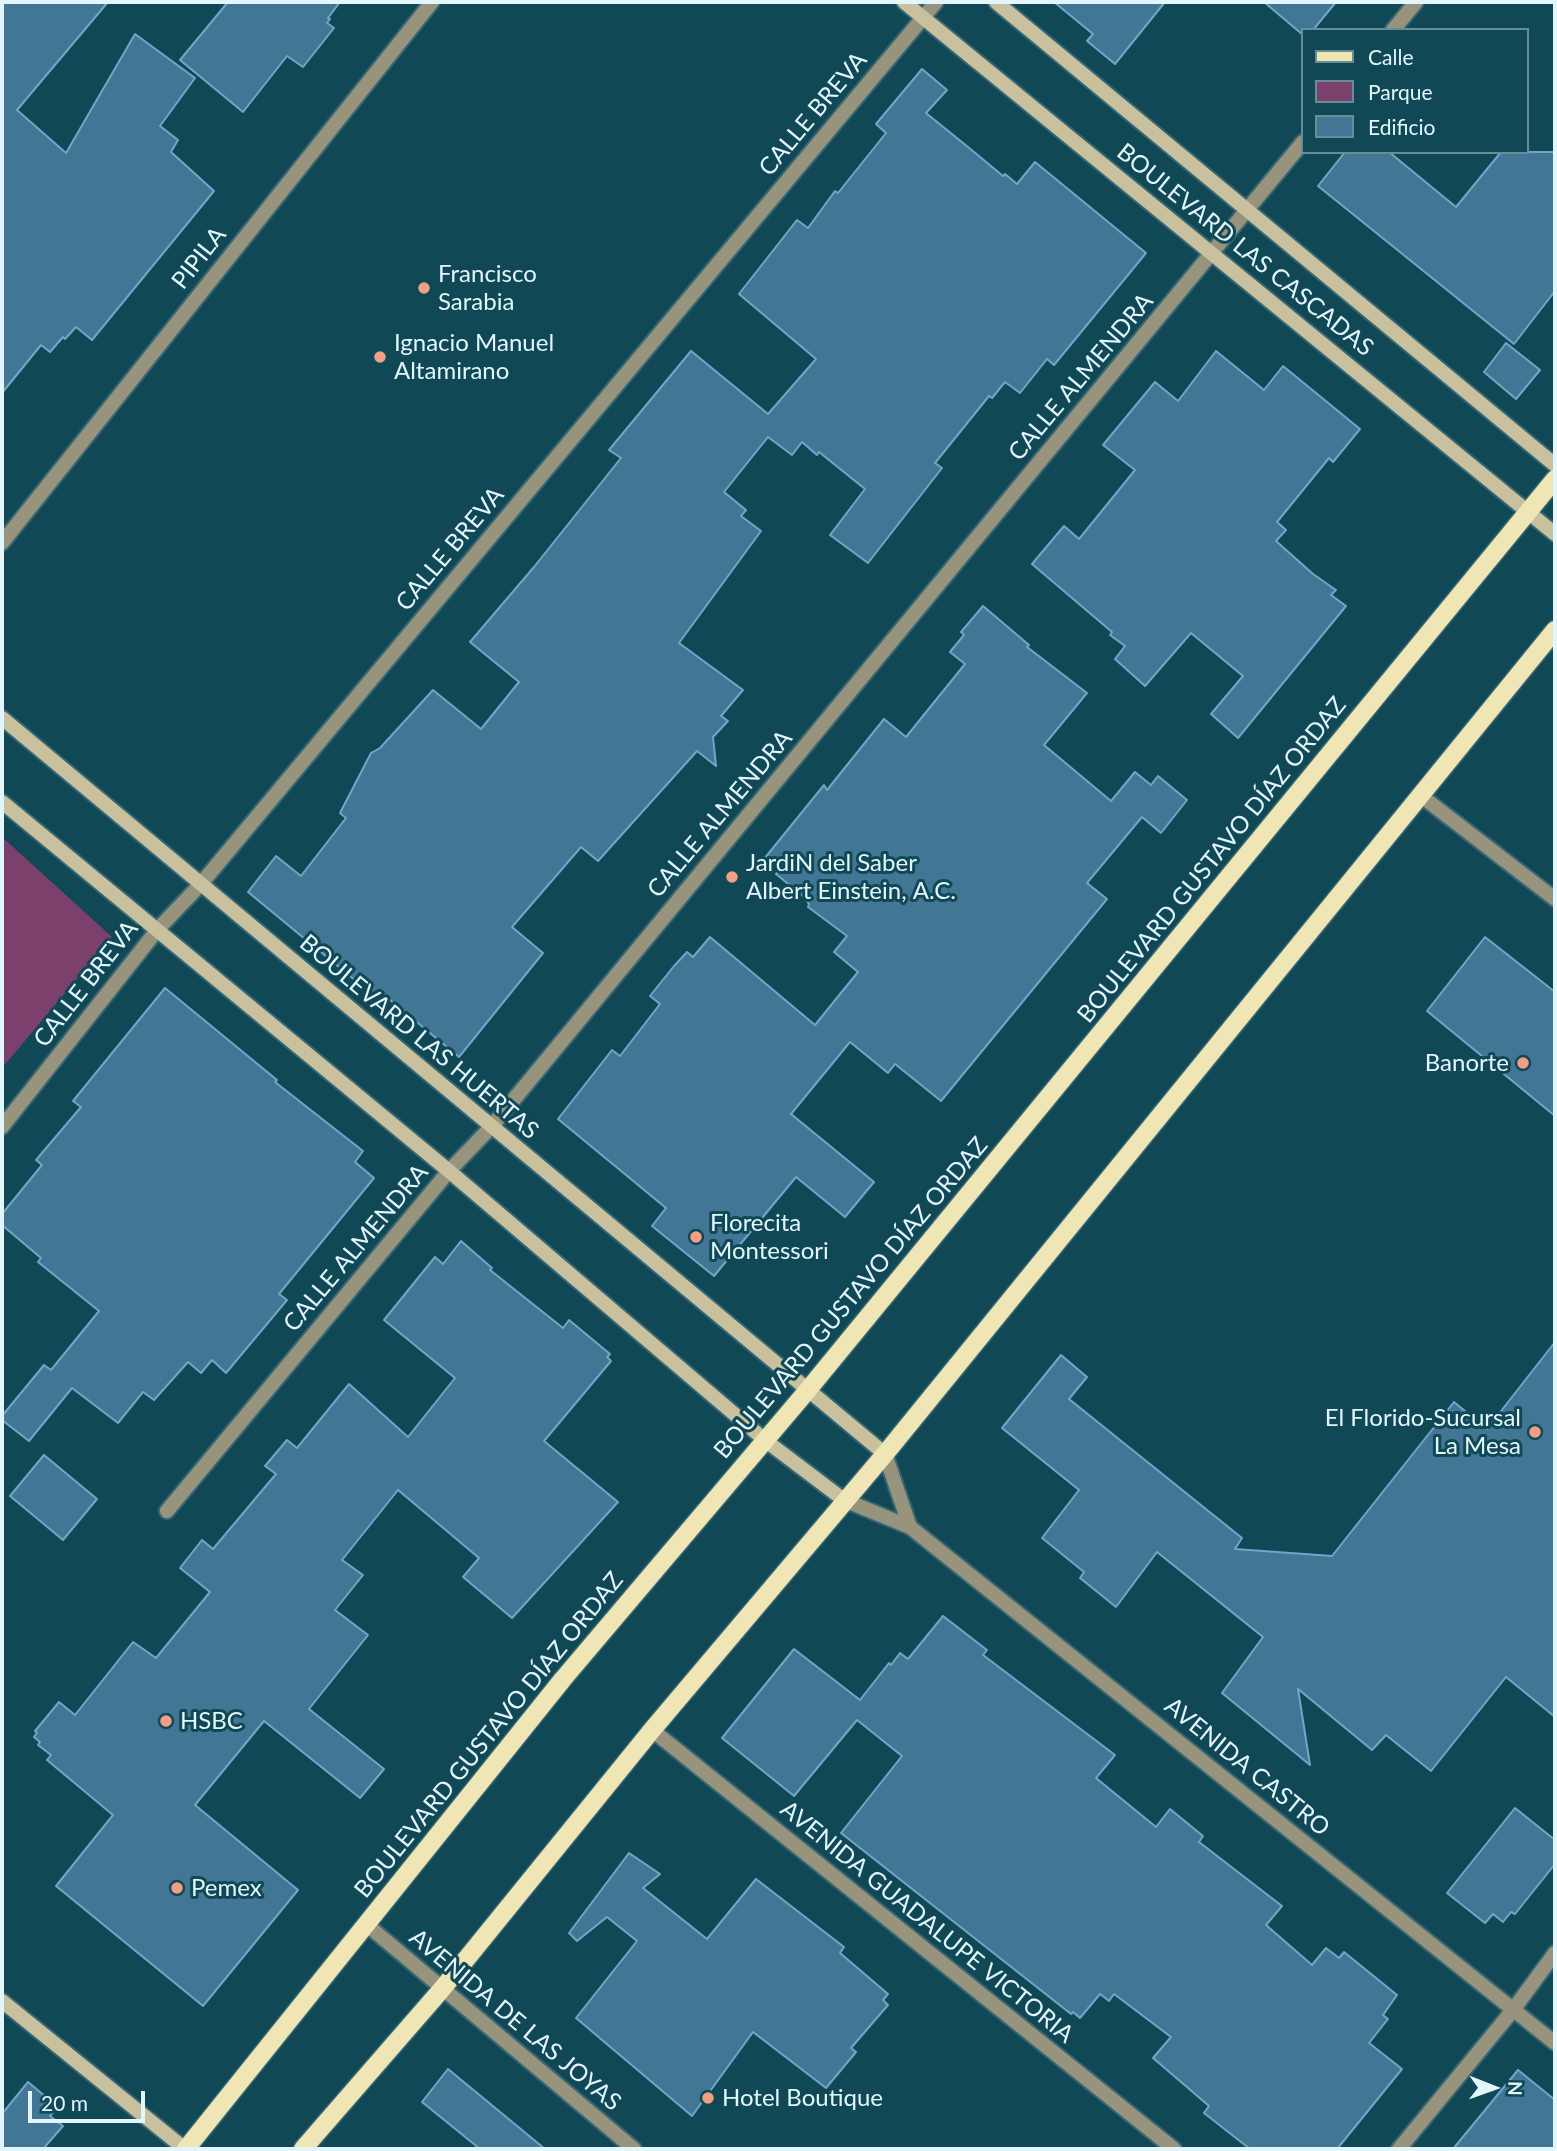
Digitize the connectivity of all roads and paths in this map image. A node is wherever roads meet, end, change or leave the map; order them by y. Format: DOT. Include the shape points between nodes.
graph roads {
  1 [pos="432,2"];
  2 [pos="904,2"];
  3 [pos="936,2"];
  4 [pos="996,2"];
  5 [pos="1416,2"];
  6 [pos="923,18"];
  7 [pos="1395,28"];
  8 [pos="1302,143"];
  9 [pos="1249,210"];
  10 [pos="1213,253"];
  11 [pos="1555,465"];
  12 [pos="1555,479"];
  13 [pos="1529,513"];
  14 [pos="1555,534"];
  15 [pos="2,543"];
  16 [pos="1555,630"];
  17 [pos="2,718"];
  18 [pos="1420,795"];
  19 [pos="2,802"];
  20 [pos="200,885"];
  21 [pos="1555,899"];
  22 [pos="158,929"];
  23 [pos="492,1126"];
  24 [pos="2,1127"];
  25 [pos="449,1171"];
  26 [pos="807,1391"];
  27 [pos="766,1441"];
  28 [pos="884,1454"];
  29 [pos="844,1500"];
  30 [pos="167,1511"];
  31 [pos="910,1527"];
  32 [pos="652,1730"];
  33 [pos="366,1924"];
  34 [pos="1555,1953"];
  35 [pos="442,1989"];
  36 [pos="2,2001"];
  37 [pos="1513,2010"];
  38 [pos="1555,2043"];
  39 [pos="186,2149"];
  40 [pos="303,2149"];
  41 [pos="634,2149"];
  42 [pos="1174,2149"];
  43 [pos="1399,2149"];
  1 -- 15 [label="street, PIPILA"];
  2 -- 6 [label="main road, BOULEVARD LAS CASCADAS"];
  3 -- 6 [label="street, CALLE BREVA"];
  4 -- 9 [label="main road, BOULEVARD LAS CASCADAS"];
  5 -- 7 [label="street"];
  6 -- 10 [label="main road, BOULEVARD LAS CASCADAS"];
  6 -- 20 [label="street, CALLE BREVA"];
  8 -- 9 [label="street, CALLE ALMENDRA"];
  9 -- 10 [label="street, CALLE ALMENDRA"];
  9 -- 11 [label="main road, BOULEVARD LAS CASCADAS"];
  10 -- 13 [label="main road, BOULEVARD LAS CASCADAS"];
  10 -- 23 [label="street, CALLE ALMENDRA"];
  12 -- 13 [label="main road, BOULEVARD GUSTAVO DÍAZ ORDAZ"];
  13 -- 14 [label="main road, BOULEVARD LAS CASCADAS"];
  13 -- 26 [label="main road, BOULEVARD GUSTAVO DÍAZ ORDAZ"];
  16 -- 18 [label="main road"];
  17 -- 20 [label="main road, BOULEVARD LAS HUERTAS"];
  18 -- 21 [label="street"];
  18 -- 28 [label="main road"];
  19 -- 22 [label="main road"];
  20 -- 22 [label="street, CALLE BREVA"];
  20 -- 23 [label="main road, BOULEVARD LAS HUERTAS"];
  22 -- 24 [label="street, CALLE BREVA"];
  22 -- 25 [label="main road"];
  23 -- 25 [label="street, CALLE ALMENDRA"];
  23 -- 26 [label="main road, BOULEVARD LAS HUERTAS"];
  25 -- 27 [label="main road"];
  25 -- 30 [label="street, CALLE ALMENDRA"];
  26 -- 27 [label="main road, BOULEVARD GUSTAVO DÍAZ ORDAZ"];
  26 -- 28 [label="main road, BOULEVARD LAS HUERTAS"];
  27 -- 29 [label="main road"];
  27 -- 33 [label="main road, BOULEVARD GUSTAVO DÍAZ ORDAZ" via="563,1679"];
  28 -- 29 [label="main road"];
  28 -- 31 [label="street"];
  29 -- 31 [label="street, AVENIDA CASTRO"];
  29 -- 32 [label="main road"];
  31 -- 37 [label="street, AVENIDA CASTRO"];
  32 -- 35 [label="main road"];
  32 -- 42 [label="street, AVENIDA GUADALUPE VICTORIA"];
  33 -- 35 [label="street, AVENIDA DE LAS JOYAS"];
  33 -- 39 [label="main road, BOULEVARD GUSTAVO DÍAZ ORDAZ"];
  34 -- 37 [label="street"];
  35 -- 40 [label="main road"];
  35 -- 41 [label="street, AVENIDA DE LAS JOYAS"];
  36 -- 39 [label="main road"];
  37 -- 38 [label="street, AVENIDA CASTRO"];
  37 -- 43 [label="street"];
}
